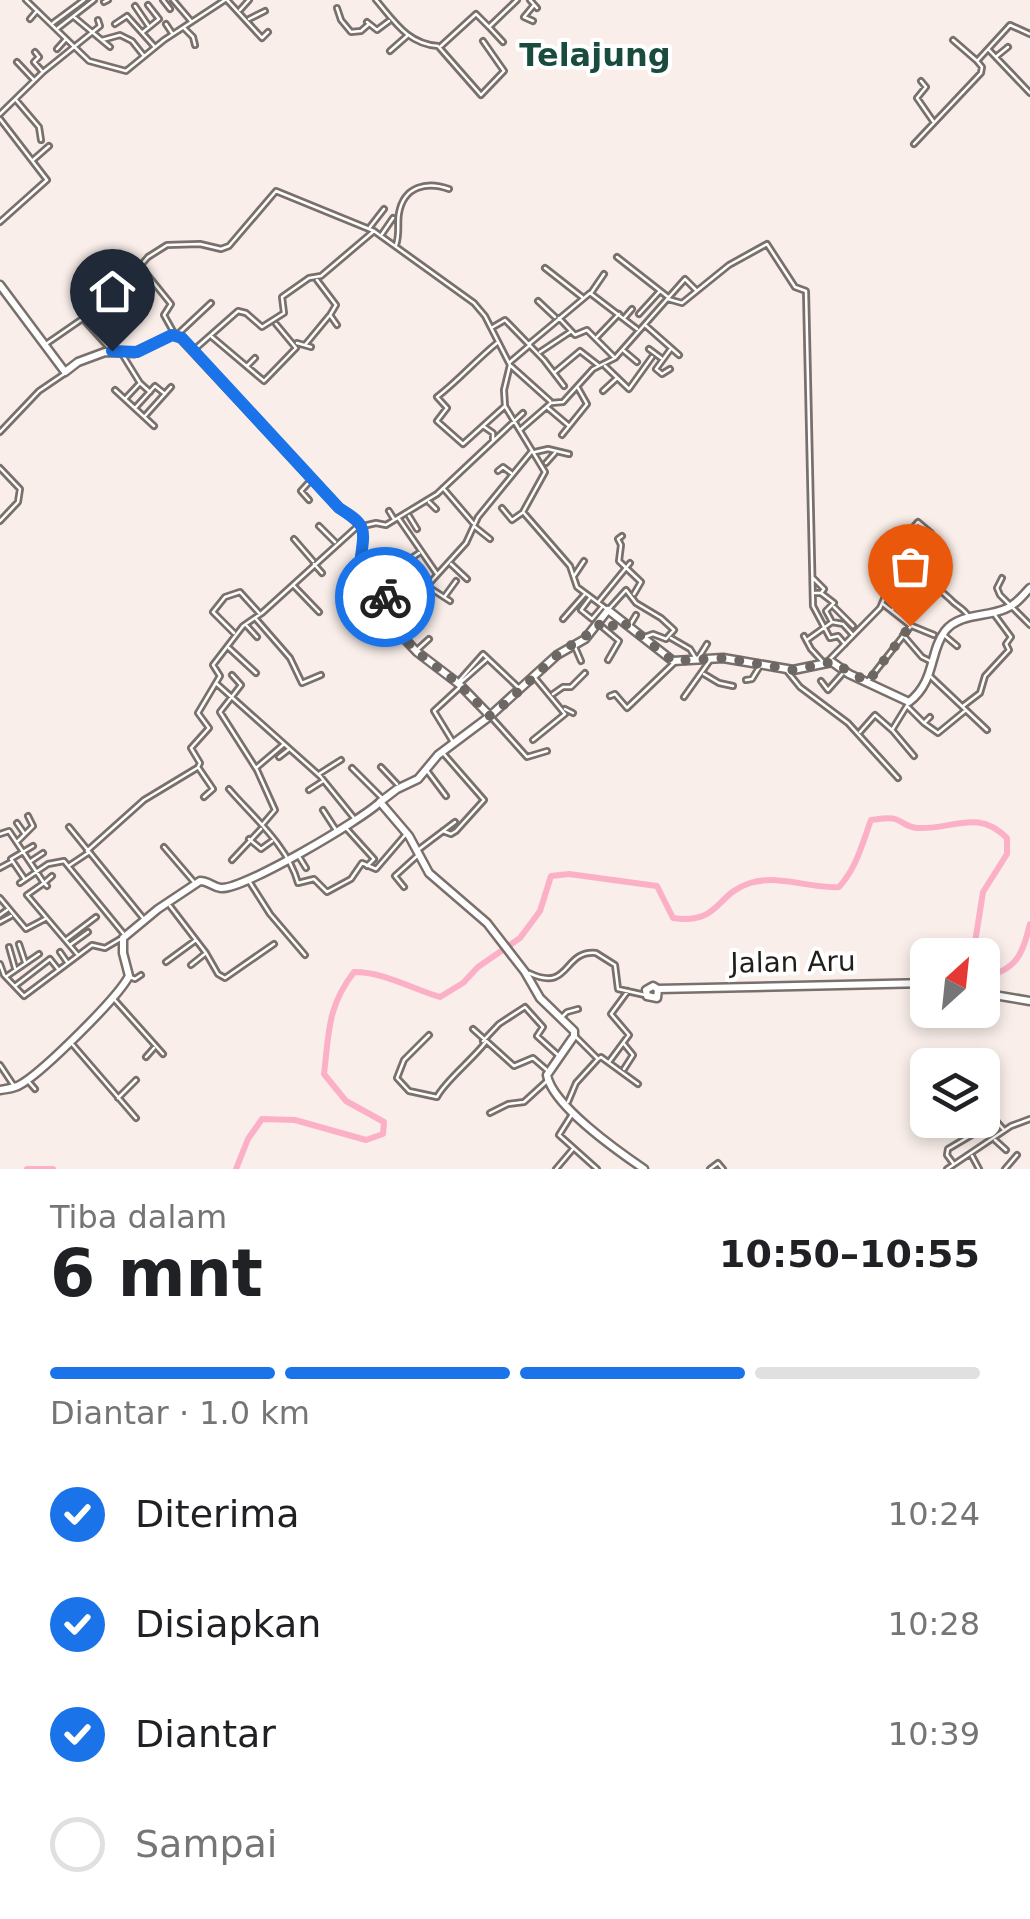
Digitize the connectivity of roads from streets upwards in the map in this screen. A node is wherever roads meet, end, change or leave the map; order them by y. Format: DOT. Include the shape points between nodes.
graph roads {
  1 [pos="26,0"];
  2 [pos="84,0"];
  3 [pos="94,0"];
  4 [pos="163,0"];
  5 [pos="226,0"];
  6 [pos="249,0"];
  7 [pos="376,0"];
  8 [pos="517,0"];
  9 [pos="530,0"];
  10 [pos="175,1"];
  11 [pos="148,5"];
  12 [pos="47,6"];
  13 [pos="135,6"];
  14 [pos="337,8"];
  15 [pos="170,9"];
  16 [pos="238,10"];
  17 [pos="266,11"];
  18 [pos="485,11"];
  19 [pos="38,12"];
  20 [pos="204,12"];
  21 [pos="74,16"];
  22 [pos="479,16"];
  23 [pos="108,17"];
  24 [pos="30,18"];
  25 [pos="209,19"];
  26 [pos="248,20"];
  27 [pos="390,20"];
  28 [pos="533,20"];
  29 [pos="191,21"];
  30 [pos="52,24"];
  31 [pos="116,24"];
  32 [pos="166,24"];
  33 [pos="150,27"];
  34 [pos="183,27"];
  35 [pos="489,27"];
  36 [pos="57,29"];
  37 [pos="94,31"];
  38 [pos="268,32"];
  39 [pos="143,33"];
  40 [pos="173,34"];
  41 [pos="1030,34"];
  42 [pos="408,35"];
  43 [pos="496,35"];
  44 [pos="67,38"];
  45 [pos="102,40"];
  46 [pos="953,40"];
  47 [pos="484,41"];
  48 [pos="490,41"];
  49 [pos="503,42"];
  50 [pos="195,45"];
  51 [pos="154,46"];
  52 [pos="1008,46"];
  53 [pos="110,47"];
  54 [pos="440,47"];
  55 [pos="138,48"];
  56 [pos="988,48"];
  57 [pos="57,49"];
  58 [pos="74,49"];
  59 [pos="390,51"];
  60 [pos="35,52"];
  61 [pos="145,57"];
  62 [pos="996,57"];
  63 [pos="978,61"];
  64 [pos="17,62"];
  65 [pos="43,72"];
  66 [pos="34,81"];
  67 [pos="922,81"];
  68 [pos="1030,93"];
  69 [pos="14,99"];
  70 [pos="944,111"];
  71 [pos="0,116"];
  72 [pos="951,117"];
  73 [pos="934,122"];
  74 [pos="41,140"];
  75 [pos="914,144"];
  76 [pos="49,146"];
  77 [pos="32,160"];
  78 [pos="450,189"];
  79 [pos="8,202"];
  80 [pos="384,208"];
  81 [pos="14,209"];
  82 [pos="393,218"];
  83 [pos="0,222"];
  84 [pos="372,230"];
  85 [pos="382,235"];
  86 [pos="395,246"];
  87 [pos="617,257"];
  88 [pos="140,266"];
  89 [pos="545,268"];
  90 [pos="604,274"];
  91 [pos="316,279"];
  92 [pos="0,285"];
  93 [pos="662,290"];
  94 [pos="697,291"];
  95 [pos="591,293"];
  96 [pos="583,298"];
  97 [pos="669,299"];
  98 [pos="538,301"];
  99 [pos="211,303"];
  100 [pos="632,309"];
  101 [pos="639,314"];
  102 [pos="330,315"];
  103 [pos="621,316"];
  104 [pos="83,319"];
  105 [pos="558,319"];
  106 [pos="274,322"];
  107 [pos="643,324"];
  108 [pos="337,325"];
  109 [pos="492,328"];
  110 [pos="638,330"];
  111 [pos="572,331"];
  112 [pos="176,335"];
  113 [pos="211,336"];
  114 [pos="596,338"];
  115 [pos="498,342"];
  116 [pos="296,344"];
  117 [pos="530,344"];
  118 [pos="44,345"];
  119 [pos="305,345"];
  120 [pos="311,347"];
  121 [pos="672,348"];
  122 [pos="193,350"];
  123 [pos="622,350"];
  124 [pos="649,350"];
  125 [pos="109,351"];
  126 [pos="538,353"];
  127 [pos="679,356"];
  128 [pos="255,358"];
  129 [pos="616,358"];
  130 [pos="652,358"];
  131 [pos="662,359"];
  132 [pos="637,362"];
  133 [pos="510,364"];
  134 [pos="602,365"];
  135 [pos="246,367"];
  136 [pos="670,370"];
  137 [pos="65,372"];
  138 [pos="555,372"];
  139 [pos="617,378"];
  140 [pos="140,383"];
  141 [pos="564,386"];
  142 [pos="171,387"];
  143 [pos="576,387"];
  144 [pos="115,390"];
  145 [pos="603,390"];
  146 [pos="150,392"];
  147 [pos="165,394"];
  148 [pos="125,400"];
  149 [pos="552,402"];
  150 [pos="506,406"];
  151 [pos="547,407"];
  152 [pos="135,408"];
  153 [pos="523,414"];
  154 [pos="144,417"];
  155 [pos="514,420"];
  156 [pos="482,425"];
  157 [pos="154,426"];
  158 [pos="571,426"];
  159 [pos="520,430"];
  160 [pos="0,432"];
  161 [pos="562,436"];
  162 [pos="494,442"];
  163 [pos="556,451"];
  164 [pos="533,452"];
  165 [pos="569,454"];
  166 [pos="546,463"];
  167 [pos="0,468"];
  168 [pos="498,471"];
  169 [pos="512,474"];
  170 [pos="312,479"];
  171 [pos="443,488"];
  172 [pos="310,500"];
  173 [pos="428,501"];
  174 [pos="502,508"];
  175 [pos="436,509"];
  176 [pos="389,512"];
  177 [pos="524,512"];
  178 [pos="408,514"];
  179 [pos="397,519"];
  180 [pos="0,521"];
  181 [pos="361,525"];
  182 [pos="474,525"];
  183 [pos="319,526"];
  184 [pos="417,529"];
  185 [pos="622,536"];
  186 [pos="490,539"];
  187 [pos="294,540"];
  188 [pos="922,543"];
  189 [pos="336,544"];
  190 [pos="324,553"];
  191 [pos="419,553"];
  192 [pos="331,560"];
  193 [pos="584,561"];
  194 [pos="314,563"];
  195 [pos="450,563"];
  196 [pos="630,563"];
  197 [pos="908,563"];
  198 [pos="367,564"];
  199 [pos="625,568"];
  200 [pos="322,573"];
  201 [pos="438,575"];
  202 [pos="573,577"];
  203 [pos="346,578"];
  204 [pos="467,578"];
  205 [pos="813,578"];
  206 [pos="1002,578"];
  207 [pos="456,580"];
  208 [pos="292,584"];
  209 [pos="406,584"];
  210 [pos="428,586"];
  211 [pos="1030,588"];
  212 [pos="814,593"];
  213 [pos="821,593"];
  214 [pos="383,594"];
  215 [pos="588,595"];
  216 [pos="633,595"];
  217 [pos="353,597"];
  218 [pos="444,597"];
  219 [pos="903,600"];
  220 [pos="450,601"];
  221 [pos="598,602"];
  222 [pos="883,604"];
  223 [pos="390,606"];
  224 [pos="833,606"];
  225 [pos="1012,606"];
  226 [pos="606,608"];
  227 [pos="892,610"];
  228 [pos="320,612"];
  229 [pos="993,613"];
  230 [pos="260,614"];
  231 [pos="636,616"];
  232 [pos="970,617"];
  233 [pos="254,618"];
  234 [pos="563,619"];
  235 [pos="832,622"];
  236 [pos="246,624"];
  237 [pos="598,624"];
  238 [pos="1030,625"];
  239 [pos="629,626"];
  240 [pos="853,626"];
  241 [pos="911,626"];
  242 [pos="823,627"];
  243 [pos="235,634"];
  244 [pos="903,634"];
  245 [pos="938,635"];
  246 [pos="670,636"];
  247 [pos="804,636"];
  248 [pos="854,636"];
  249 [pos="256,637"];
  250 [pos="644,638"];
  251 [pos="429,639"];
  252 [pos="807,642"];
  253 [pos="707,644"];
  254 [pos="845,644"];
  255 [pos="575,646"];
  256 [pos="957,646"];
  257 [pos="228,647"];
  258 [pos="416,650"];
  259 [pos="712,658"];
  260 [pos="696,659"];
  261 [pos="486,660"];
  262 [pos="608,660"];
  263 [pos="581,661"];
  264 [pos="675,662"];
  265 [pos="934,662"];
  266 [pos="826,663"];
  267 [pos="761,664"];
  268 [pos="786,670"];
  269 [pos="845,671"];
  270 [pos="256,672"];
  271 [pos="232,674"];
  272 [pos="586,674"];
  273 [pos="703,674"];
  274 [pos="321,675"];
  275 [pos="929,675"];
  276 [pos="536,678"];
  277 [pos="746,680"];
  278 [pos="821,681"];
  279 [pos="868,682"];
  280 [pos="216,683"];
  281 [pos="459,684"];
  282 [pos="734,686"];
  283 [pos="521,690"];
  284 [pos="552,695"];
  285 [pos="610,696"];
  286 [pos="684,697"];
  287 [pos="232,698"];
  288 [pos="908,704"];
  289 [pos="964,708"];
  290 [pos="563,709"];
  291 [pos="573,713"];
  292 [pos="490,716"];
  293 [pos="930,717"];
  294 [pos="924,724"];
  295 [pos="892,730"];
  296 [pos="987,730"];
  297 [pos="858,734"];
  298 [pos="533,740"];
  299 [pos="453,742"];
  300 [pos="284,744"];
  301 [pos="432,748"];
  302 [pos="289,749"];
  303 [pos="547,751"];
  304 [pos="440,754"];
  305 [pos="279,756"];
  306 [pos="914,756"];
  307 [pos="341,760"];
  308 [pos="381,767"];
  309 [pos="198,768"];
  310 [pos="256,768"];
  311 [pos="352,768"];
  312 [pos="427,771"];
  313 [pos="318,775"];
  314 [pos="332,777"];
  315 [pos="898,778"];
  316 [pos="325,781"];
  317 [pos="229,788"];
  318 [pos="400,788"];
  319 [pos="309,790"];
  320 [pos="446,796"];
  321 [pos="204,797"];
  322 [pos="382,800"];
  323 [pos="323,810"];
  324 [pos="28,816"];
  325 [pos="356,821"];
  326 [pos="455,822"];
  327 [pos="17,823"];
  328 [pos="262,826"];
  329 [pos="70,827"];
  330 [pos="341,829"];
  331 [pos="443,831"];
  332 [pos="407,833"];
  333 [pos="0,834"];
  334 [pos="25,834"];
  335 [pos="249,838"];
  336 [pos="273,840"];
  337 [pos="16,843"];
  338 [pos="33,846"];
  339 [pos="164,847"];
  340 [pos="6,851"];
  341 [pos="22,852"];
  342 [pos="42,852"];
  343 [pos="88,852"];
  344 [pos="418,853"];
  345 [pos="297,854"];
  346 [pos="11,860"];
  347 [pos="232,860"];
  348 [pos="288,860"];
  349 [pos="29,862"];
  350 [pos="69,866"];
  351 [pos="368,866"];
  352 [pos="0,868"];
  353 [pos="306,868"];
  354 [pos="37,872"];
  355 [pos="52,876"];
  356 [pos="248,880"];
  357 [pos="46,884"];
  358 [pos="195,884"];
  359 [pos="404,887"];
  360 [pos="0,898"];
  361 [pos="167,902"];
  362 [pos="8,910"];
  363 [pos="270,914"];
  364 [pos="0,915"];
  365 [pos="13,915"];
  366 [pos="96,917"];
  367 [pos="45,919"];
  368 [pos="144,919"];
  369 [pos="265,920"];
  370 [pos="0,922"];
  371 [pos="88,932"];
  372 [pos="124,937"];
  373 [pos="66,940"];
  374 [pos="197,940"];
  375 [pos="20,944"];
  376 [pos="70,944"];
  377 [pos="274,944"];
  378 [pos="9,947"];
  379 [pos="60,952"];
  380 [pos="206,953"];
  381 [pos="39,954"];
  382 [pos="78,955"];
  383 [pos="305,955"];
  384 [pos="166,962"];
  385 [pos="26,963"];
  386 [pos="68,963"];
  387 [pos="0,964"];
  388 [pos="191,966"];
  389 [pos="16,970"];
  390 [pos="58,970"];
  391 [pos="524,970"];
  392 [pos="141,976"];
  393 [pos="6,977"];
  394 [pos="129,977"];
  395 [pos="910,982"];
  396 [pos="14,987"];
  397 [pos="629,990"];
  398 [pos="646,994"];
  399 [pos="1000,996"];
  400 [pos="112,997"];
  401 [pos="1030,1001"];
  402 [pos="578,1010"];
  403 [pos="560,1018"];
  404 [pos="473,1029"];
  405 [pos="429,1035"];
  406 [pos="574,1036"];
  407 [pos="68,1041"];
  408 [pos="484,1042"];
  409 [pos="623,1043"];
  410 [pos="156,1047"];
  411 [pos="163,1054"];
  412 [pos="146,1057"];
  413 [pos="560,1057"];
  414 [pos="598,1059"];
  415 [pos="609,1062"];
  416 [pos="0,1065"];
  417 [pos="623,1070"];
  418 [pos="548,1076"];
  419 [pos="27,1080"];
  420 [pos="136,1080"];
  421 [pos="638,1084"];
  422 [pos="15,1087"];
  423 [pos="35,1088"];
  424 [pos="0,1090"];
  425 [pos="117,1099"];
  426 [pos="567,1104"];
  427 [pos="574,1112"];
  428 [pos="490,1113"];
  429 [pos="136,1118"];
  430 [pos="1030,1118"];
  431 [pos="1004,1130"];
  432 [pos="994,1139"];
  433 [pos="574,1148"];
  434 [pos="1006,1150"];
  435 [pos="971,1154"];
  436 [pos="1016,1155"];
  437 [pos="954,1164"];
  438 [pos="556,1169"];
  439 [pos="597,1169"];
  440 [pos="644,1169"];
  441 [pos="710,1169"];
  442 [pos="723,1169"];
  443 [pos="947,1169"];
  444 [pos="979,1169"];
  445 [pos="1005,1169"];
  1 -- 19 [label="street"];
  2 -- 30 [label="street"];
  3 -- 21 [label="street"];
  4 -- 15 [label="street"];
  5 -- 16 [label="street"];
  5 -- 20 [label="street"];
  6 -- 16 [label="street"];
  7 -- 27 [label="street"];
  8 -- 35 [label="street"];
  9 -- 28 [label="street" via="536,6 524,17"];
  10 -- 29 [label="street"];
  11 -- 33 [label="street" via="159,19"];
  12 -- 19 [label="street"];
  13 -- 33 [label="street"];
  14 -- 27 [label="street" via="351,32 368,23 377,30"];
  16 -- 26 [label="street"];
  17 -- 26 [label="street"];
  18 -- 22 [label="street"];
  19 -- 24 [label="street"];
  19 -- 30 [label="street"];
  20 -- 25 [label="street"];
  20 -- 29 [label="street"];
  21 -- 36 [label="street"];
  21 -- 37 [label="street"];
  22 -- 35 [label="street"];
  22 -- 54 [label="street"];
  23 -- 37 [label="street"];
  26 -- 38 [label="street" via="262,38"];
  27 -- 42 [label="street"];
  29 -- 34 [label="street"];
  30 -- 36 [label="street"];
  31 -- 39 [label="street" via="126,16"];
  32 -- 40 [label="street"];
  33 -- 39 [label="street"];
  34 -- 40 [label="street"];
  34 -- 50 [label="street"];
  35 -- 43 [label="street"];
  36 -- 44 [label="street"];
  37 -- 45 [label="street"];
  37 -- 58 [label="street"];
  39 -- 51 [label="street"];
  40 -- 51 [label="street"];
  41 -- 56 [label="street" via="1011,24"];
  42 -- 54 [label="street"];
  42 -- 59 [label="street"];
  43 -- 48 [label="street"];
  43 -- 49 [label="street"];
  44 -- 57 [label="street"];
  44 -- 58 [label="street"];
  45 -- 53 [label="street"];
  45 -- 55 [label="street" via="120,35"];
  46 -- 63 [label="street"];
  47 -- 54 [label="street" via="504,70 482,95"];
  51 -- 55 [label="street"];
  51 -- 61 [label="street"];
  52 -- 62 [label="street"];
  55 -- 61 [label="street"];
  56 -- 62 [label="street"];
  56 -- 63 [label="street"];
  58 -- 61 [label="street" via="92,63 123,71"];
  58 -- 65 [label="street"];
  60 -- 65 [label="street"];
  62 -- 68 [label="street"];
  63 -- 70 [label="street" via="980,73"];
  64 -- 66 [label="street"];
  65 -- 66 [label="street"];
  66 -- 69 [label="street"];
  67 -- 73 [label="street" via="926,86 917,99"];
  69 -- 71 [label="street"];
  69 -- 74 [label="street" via="39,127"];
  70 -- 72 [label="street"];
  70 -- 73 [label="street"];
  71 -- 77 [label="street"];
  73 -- 75 [label="street"];
  76 -- 77 [label="street"];
  77 -- 81 [label="street" via="47,181"];
  78 -- 86 [label="street" via="429,184 408,194"];
  79 -- 81 [label="street"];
  80 -- 84 [label="street"];
  81 -- 83 [label="street"];
  82 -- 85 [label="street"];
  84 -- 85 [label="street"];
  84 -- 88 [label="street" via="276,191 224,249 172,244"];
  84 -- 91 [label="street"];
  85 -- 86 [label="street"];
  86 -- 109 [label="street" via="474,303"];
  87 -- 93 [label="street"];
  88 -- 104 [label="street"];
  88 -- 112 [label="street" via="171,304 164,316"];
  89 -- 96 [label="street"];
  90 -- 95 [label="street"];
  91 -- 102 [label="street" via="336,306"];
  91 -- 106 [label="street" via="282,298 283,315"];
  92 -- 118 [label="street"];
  93 -- 97 [label="street"];
  93 -- 101 [label="street"];
  94 -- 97 [label="street" via="681,304"];
  94 -- 97 [label="street" via="686,279"];
  94 -- 205 [label="street" via="766,244 795,287 806,290"];
  95 -- 96 [label="street"];
  95 -- 103 [label="street"];
  96 -- 105 [label="street"];
  97 -- 107 [label="street"];
  98 -- 105 [label="street"];
  99 -- 112 [label="street"];
  100 -- 103 [label="street"];
  102 -- 108 [label="street"];
  102 -- 119 [label="street"];
  103 -- 110 [label="street"];
  103 -- 114 [label="street"];
  104 -- 118 [label="street"];
  104 -- 125 [label="street"];
  105 -- 111 [label="street"];
  105 -- 117 [label="street"];
  106 -- 113 [label="street" via="262,326 240,311"];
  106 -- 116 [label="street"];
  107 -- 110 [label="street"];
  107 -- 121 [label="street"];
  109 -- 115 [label="street"];
  109 -- 117 [label="street" via="506,320"];
  110 -- 123 [label="street"];
  111 -- 114 [label="street" via="586,329"];
  111 -- 126 [label="street"];
  112 -- 122 [label="street"];
  112 -- 125 [label="street" via="137,352"];
  113 -- 122 [label="street"];
  113 -- 135 [label="street"];
  114 -- 129 [label="street"];
  115 -- 133 [label="street"];
  115 -- 156 [label="street" via="436,398 447,408 438,423 462,444"];
  116 -- 119 [label="street"];
  116 -- 135 [label="street" via="264,381"];
  117 -- 126 [label="street"];
  117 -- 133 [label="street"];
  118 -- 137 [label="street"];
  119 -- 120 [label="street"];
  121 -- 127 [label="street"];
  121 -- 131 [label="street"];
  122 -- 170 [label="street"];
  123 -- 129 [label="street"];
  123 -- 132 [label="street"];
  124 -- 131 [label="street"];
  125 -- 137 [label="street"];
  125 -- 140 [label="street"];
  126 -- 138 [label="street"];
  128 -- 135 [label="street"];
  129 -- 134 [label="street"];
  130 -- 139 [label="street" via="630,389"];
  131 -- 136 [label="street" via="656,370"];
  133 -- 149 [label="street"];
  133 -- 150 [label="street"];
  134 -- 138 [label="street" via="580,351"];
  134 -- 139 [label="street"];
  134 -- 143 [label="street"];
  137 -- 160 [label="street"];
  138 -- 141 [label="street"];
  139 -- 145 [label="street"];
  140 -- 146 [label="street"];
  140 -- 148 [label="street"];
  142 -- 147 [label="street"];
  143 -- 149 [label="street" via="562,402"];
  143 -- 158 [label="street" via="587,404"];
  144 -- 148 [label="street"];
  146 -- 147 [label="street" via="156,386"];
  146 -- 152 [label="street"];
  147 -- 154 [label="street"];
  148 -- 152 [label="street"];
  149 -- 151 [label="street"];
  150 -- 155 [label="street"];
  150 -- 156 [label="street"];
  151 -- 158 [label="street"];
  151 -- 159 [label="street"];
  152 -- 154 [label="street"];
  153 -- 155 [label="street"];
  154 -- 157 [label="street"];
  155 -- 159 [label="street"];
  155 -- 162 [label="street"];
  156 -- 162 [label="street"];
  158 -- 161 [label="street"];
  159 -- 164 [label="street"];
  162 -- 171 [label="street"];
  163 -- 164 [label="street"];
  163 -- 165 [label="street"];
  163 -- 166 [label="street"];
  164 -- 169 [label="street"];
  164 -- 177 [label="street" via="545,474"];
  167 -- 180 [label="street" via="20,489 18,502"];
  168 -- 169 [label="street"];
  169 -- 182 [label="street"];
  170 -- 172 [label="street" via="302,490"];
  170 -- 181 [label="street"];
  171 -- 173 [label="street"];
  171 -- 182 [label="street"];
  173 -- 175 [label="street"];
  173 -- 178 [label="street"];
  174 -- 177 [label="street" via="513,520"];
  176 -- 179 [label="street"];
  177 -- 202 [label="street"];
  178 -- 179 [label="street"];
  178 -- 184 [label="street"];
  179 -- 181 [label="street"];
  179 -- 191 [label="street"];
  181 -- 189 [label="street"];
  181 -- 198 [label="street"];
  182 -- 186 [label="street"];
  182 -- 195 [label="street"];
  183 -- 189 [label="street"];
  185 -- 199 [label="street" via="618,558"];
  187 -- 194 [label="street"];
  188 -- 197 [label="street"];
  189 -- 190 [label="street"];
  190 -- 192 [label="street"];
  190 -- 194 [label="street"];
  191 -- 201 [label="street"];
  191 -- 209 [label="street" via="403,564"];
  193 -- 202 [label="street"];
  194 -- 200 [label="street"];
  194 -- 208 [label="street"];
  195 -- 201 [label="street"];
  195 -- 204 [label="street"];
  196 -- 199 [label="street"];
  197 -- 222 [label="street"];
  197 -- 232 [label="street"];
  198 -- 203 [label="street"];
  198 -- 214 [label="street" via="378,572"];
  199 -- 216 [label="street" via="641,582"];
  199 -- 221 [label="street"];
  201 -- 210 [label="street"];
  202 -- 215 [label="street"];
  205 -- 212 [label="street"];
  205 -- 213 [label="street" via="822,584"];
  206 -- 225 [label="street" via="997,588"];
  207 -- 218 [label="street"];
  208 -- 228 [label="street"];
  208 -- 230 [label="street"];
  209 -- 210 [label="street"];
  209 -- 223 [label="street"];
  210 -- 218 [label="street"];
  211 -- 225 [label="street"];
  212 -- 213 [label="street"];
  212 -- 242 [label="street"];
  213 -- 224 [label="street"];
  214 -- 217 [label="street" via="374,600"];
  214 -- 223 [label="street"];
  215 -- 221 [label="street"];
  215 -- 226 [label="street" via="581,610 592,620"];
  215 -- 234 [label="street"];
  216 -- 226 [label="street" via="624,590"];
  216 -- 246 [label="street" via="672,626"];
  218 -- 220 [label="street"];
  219 -- 227 [label="street"];
  221 -- 226 [label="street"];
  222 -- 227 [label="street"];
  222 -- 248 [label="street"];
  223 -- 258 [label="street" via="396,629"];
  224 -- 235 [label="street" via="826,611"];
  224 -- 240 [label="street"];
  225 -- 229 [label="street"];
  225 -- 238 [label="street"];
  226 -- 237 [label="street"];
  226 -- 239 [label="street"];
  227 -- 241 [label="street"];
  229 -- 232 [label="street"];
  229 -- 289 [label="street" via="1010,636 1010,650"];
  230 -- 233 [label="street"];
  230 -- 243 [label="street" via="240,592 225,598 212,612"];
  231 -- 239 [label="street"];
  232 -- 245 [label="street"];
  233 -- 236 [label="street"];
  233 -- 274 [label="street" via="290,658 302,683"];
  235 -- 242 [label="street"];
  235 -- 248 [label="street"];
  236 -- 243 [label="street"];
  236 -- 249 [label="street"];
  237 -- 255 [label="street"];
  237 -- 262 [label="street" via="619,641"];
  239 -- 250 [label="street"];
  241 -- 244 [label="street"];
  241 -- 245 [label="street"];
  242 -- 252 [label="street"];
  242 -- 254 [label="street"];
  243 -- 257 [label="street"];
  244 -- 265 [label="street"];
  244 -- 279 [label="street"];
  245 -- 256 [label="street"];
  245 -- 265 [label="street"];
  246 -- 250 [label="street"];
  246 -- 260 [label="street"];
  247 -- 252 [label="street"];
  248 -- 254 [label="street"];
  250 -- 264 [label="street"];
  251 -- 258 [label="street"];
  252 -- 266 [label="street"];
  253 -- 260 [label="street"];
  254 -- 266 [label="street"];
  255 -- 263 [label="street"];
  255 -- 276 [label="street"];
  257 -- 270 [label="street"];
  257 -- 280 [label="street" via="213,665 220,674"];
  258 -- 281 [label="street"];
  259 -- 260 [label="street"];
  259 -- 267 [label="street"];
  259 -- 273 [label="street"];
  260 -- 264 [label="street"];
  261 -- 281 [label="street"];
  264 -- 285 [label="street" via="628,708"];
  265 -- 275 [label="street"];
  266 -- 268 [label="street"];
  266 -- 269 [label="street"];
  267 -- 268 [label="street"];
  267 -- 277 [label="street"];
  268 -- 297 [label="street"];
  269 -- 278 [label="street" via="828,690"];
  269 -- 279 [label="street"];
  271 -- 287 [label="street" via="241,684"];
  272 -- 284 [label="street"];
  273 -- 282 [label="street"];
  273 -- 286 [label="street"];
  275 -- 288 [label="street"];
  275 -- 289 [label="street"];
  276 -- 283 [label="street"];
  276 -- 284 [label="street"];
  279 -- 288 [label="street"];
  280 -- 287 [label="street"];
  280 -- 309 [label="street" via="198,712 209,726 191,748"];
  281 -- 283 [label="street" via="484,654"];
  281 -- 292 [label="street"];
  281 -- 299 [label="street" via="434,711"];
  283 -- 292 [label="street"];
  284 -- 290 [label="street"];
  287 -- 300 [label="street"];
  287 -- 310 [label="street" via="220,713"];
  288 -- 294 [label="street"];
  288 -- 295 [label="street"];
  289 -- 294 [label="street" via="938,733"];
  289 -- 296 [label="street"];
  290 -- 291 [label="street"];
  290 -- 298 [label="street" via="563,719"];
  292 -- 299 [label="street"];
  292 -- 303 [label="street" via="527,757"];
  293 -- 294 [label="street"];
  295 -- 297 [label="street" via="874,716"];
  295 -- 306 [label="street"];
  297 -- 315 [label="street"];
  299 -- 304 [label="street"];
  300 -- 302 [label="street"];
  300 -- 310 [label="street"];
  301 -- 304 [label="street"];
  302 -- 305 [label="street"];
  302 -- 313 [label="street"];
  304 -- 312 [label="street"];
  304 -- 331 [label="street" via="484,800 456,831"];
  307 -- 313 [label="street"];
  308 -- 318 [label="street"];
  309 -- 321 [label="street" via="213,789"];
  309 -- 343 [label="street" via="144,800"];
  310 -- 328 [label="street" via="275,811"];
  311 -- 322 [label="street"];
  312 -- 318 [label="street"];
  312 -- 320 [label="street"];
  313 -- 316 [label="street"];
  314 -- 316 [label="street"];
  316 -- 319 [label="street"];
  316 -- 325 [label="street"];
  317 -- 328 [label="street"];
  318 -- 322 [label="street"];
  322 -- 325 [label="street"];
  322 -- 332 [label="street"];
  323 -- 330 [label="street"];
  324 -- 334 [label="street" via="33,824"];
  325 -- 330 [label="street"];
  326 -- 331 [label="street"];
  327 -- 334 [label="street"];
  328 -- 335 [label="street"];
  328 -- 336 [label="street"];
  329 -- 343 [label="street"];
  330 -- 345 [label="street"];
  330 -- 351 [label="street" via="374,859"];
  331 -- 344 [label="street"];
  332 -- 344 [label="street"];
  332 -- 351 [label="street" via="376,869"];
  333 -- 337 [label="street" via="9,831"];
  334 -- 337 [label="street"];
  335 -- 336 [label="street" via="262,850"];
  335 -- 347 [label="street"];
  336 -- 348 [label="street"];
  337 -- 341 [label="street"];
  338 -- 341 [label="street"];
  339 -- 358 [label="street"];
  340 -- 346 [label="street"];
  341 -- 346 [label="street"];
  341 -- 349 [label="street"];
  342 -- 349 [label="street"];
  343 -- 350 [label="street"];
  343 -- 368 [label="street"];
  344 -- 359 [label="street" via="395,876"];
  344 -- 391 [label="street"];
  345 -- 348 [label="street"];
  345 -- 353 [label="street"];
  346 -- 352 [label="street"];
  346 -- 354 [label="street" via="23,881"];
  348 -- 351 [label="street" via="298,883 314,879 327,892 351,880 361,864"];
  348 -- 356 [label="street"];
  349 -- 354 [label="street"];
  350 -- 354 [label="street" via="58,861"];
  350 -- 372 [label="street"];
  354 -- 357 [label="street"];
  355 -- 357 [label="street"];
  356 -- 358 [label="street" via="226,888 205,880"];
  356 -- 363 [label="street"];
  357 -- 367 [label="street" via="27,894"];
  358 -- 361 [label="street"];
  360 -- 362 [label="street"];
  361 -- 368 [label="street"];
  361 -- 374 [label="street"];
  362 -- 364 [label="street"];
  362 -- 365 [label="street"];
  363 -- 369 [label="street"];
  363 -- 383 [label="street"];
  365 -- 367 [label="street" via="28,930"];
  365 -- 370 [label="street"];
  366 -- 373 [label="street"];
  367 -- 373 [label="street"];
  368 -- 372 [label="street"];
  371 -- 376 [label="street"];
  372 -- 382 [label="street"];
  372 -- 394 [label="street"];
  373 -- 376 [label="street"];
  374 -- 380 [label="street"];
  374 -- 384 [label="street"];
  375 -- 385 [label="street"];
  376 -- 382 [label="street"];
  377 -- 380 [label="street" via="225,978"];
  378 -- 389 [label="street"];
  379 -- 386 [label="street"];
  380 -- 388 [label="street"];
  381 -- 385 [label="street"];
  382 -- 386 [label="street"];
  385 -- 389 [label="street"];
  386 -- 390 [label="street"];
  387 -- 393 [label="street"];
  389 -- 393 [label="street"];
  390 -- 396 [label="street" via="24,996"];
  390 -- 396 [label="street" via="50,959"];
  391 -- 397 [label="street" via="555,978 582,954 596,953 615,965 618,989"];
  391 -- 403 [label="street"];
  392 -- 394 [label="street"];
  393 -- 396 [label="street"];
  394 -- 400 [label="street"];
  395 -- 398 [label="street, Jalan Aru" via="658,988 656,999"];
  397 -- 398 [label="street"];
  397 -- 409 [label="street" via="611,1014 628,1032"];
  399 -- 401 [label="street"];
  400 -- 407 [label="street"];
  400 -- 410 [label="street"];
  402 -- 403 [label="street"];
  403 -- 406 [label="street"];
  404 -- 408 [label="street"];
  405 -- 408 [label="street" via="404,1060 397,1078 409,1091 437,1098"];
  406 -- 413 [label="street"];
  406 -- 414 [label="street"];
  407 -- 419 [label="street"];
  407 -- 425 [label="street"];
  408 -- 413 [label="street" via="525,1007 543,1026 537,1036"];
  408 -- 418 [label="street" via="514,1066 532,1058"];
  409 -- 415 [label="street"];
  409 -- 417 [label="street" via="634,1055"];
  410 -- 411 [label="street"];
  410 -- 412 [label="street"];
  413 -- 418 [label="street"];
  414 -- 415 [label="street"];
  414 -- 426 [label="street"];
  415 -- 417 [label="street"];
  416 -- 422 [label="street"];
  417 -- 421 [label="street"];
  418 -- 426 [label="street"];
  418 -- 428 [label="street" via="524,1102"];
  419 -- 422 [label="street"];
  419 -- 423 [label="street"];
  420 -- 425 [label="street"];
  422 -- 424 [label="street"];
  425 -- 429 [label="street"];
  426 -- 427 [label="street"];
  427 -- 433 [label="street" via="560,1135"];
  427 -- 440 [label="street"];
  430 -- 431 [label="street"];
  431 -- 432 [label="street"];
  431 -- 437 [label="street" via="998,1122 977,1128 948,1149"];
  432 -- 434 [label="street"];
  432 -- 435 [label="street"];
  433 -- 438 [label="street"];
  433 -- 439 [label="street"];
  435 -- 437 [label="street"];
  435 -- 444 [label="street"];
  436 -- 445 [label="street"];
  437 -- 443 [label="street"];
  441 -- 442 [label="street" via="718,1163"];
}
